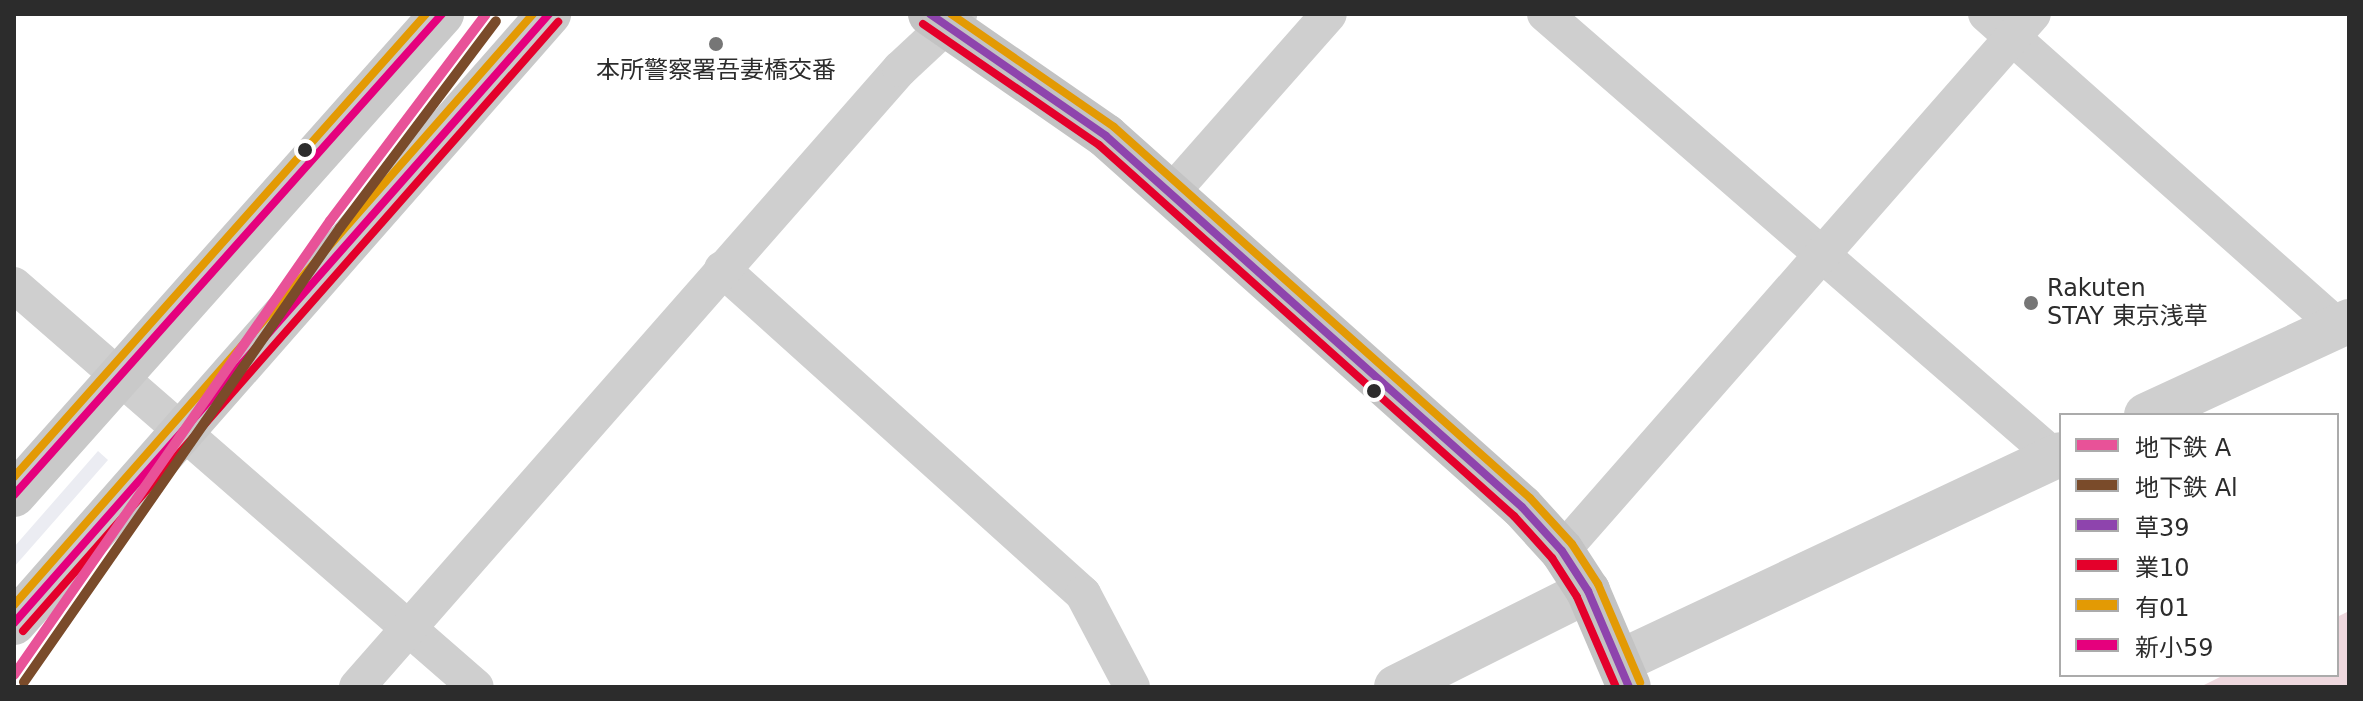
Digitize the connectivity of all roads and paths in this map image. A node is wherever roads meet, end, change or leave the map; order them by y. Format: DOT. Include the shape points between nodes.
graph roads {
  1 [pos="442,14"];
  2 [pos="549,14"];
  3 [pos="1329,14"];
  4 [pos="1545,14"];
  5 [pos="946,18"];
  6 [pos="2010,22"];
  7 [pos="1172,192"];
  8 [pos="1819,256"];
  9 [pos="722,269"];
  10 [pos="14,285"];
  11 [pos="2344,324"];
  12 [pos="117,377"];
  13 [pos="2150,413"];
  14 [pos="182,430"];
  15 [pos="2058,456"];
  16 [pos="14,495"];
  17 [pos="1562,551"];
  18 [pos="1588,591"];
  19 [pos="14,623"];
  20 [pos="409,628"];
  21 [pos="1624,675"];
  22 [pos="357,687"];
  23 [pos="476,687"];
  24 [pos="1132,687"];
  25 [pos="1396,687"];
  1 -- 12 [label="main road"];
  2 -- 14 [label="main road"];
  3 -- 7 [label="street"];
  4 -- 8 [label="street"];
  5 -- 7 [label="main road" via="1106,136"];
  5 -- 9 [label="street"];
  6 -- 8 [label="street"];
  6 -- 11 [label="street"];
  7 -- 17 [label="main road" via="1522,507"];
  8 -- 15 [label="street"];
  8 -- 17 [label="street"];
  9 -- 20 [label="street"];
  9 -- 24 [label="street" via="1083,594"];
  10 -- 12 [label="street"];
  11 -- 13 [label="street"];
  12 -- 14 [label="street"];
  12 -- 16 [label="main road"];
  14 -- 19 [label="main road"];
  14 -- 20 [label="street"];
  15 -- 21 [label="street"];
  17 -- 18 [label="main road"];
  18 -- 21 [label="main road"];
  18 -- 25 [label="street"];
  20 -- 22 [label="street"];
  20 -- 23 [label="street"];
}
